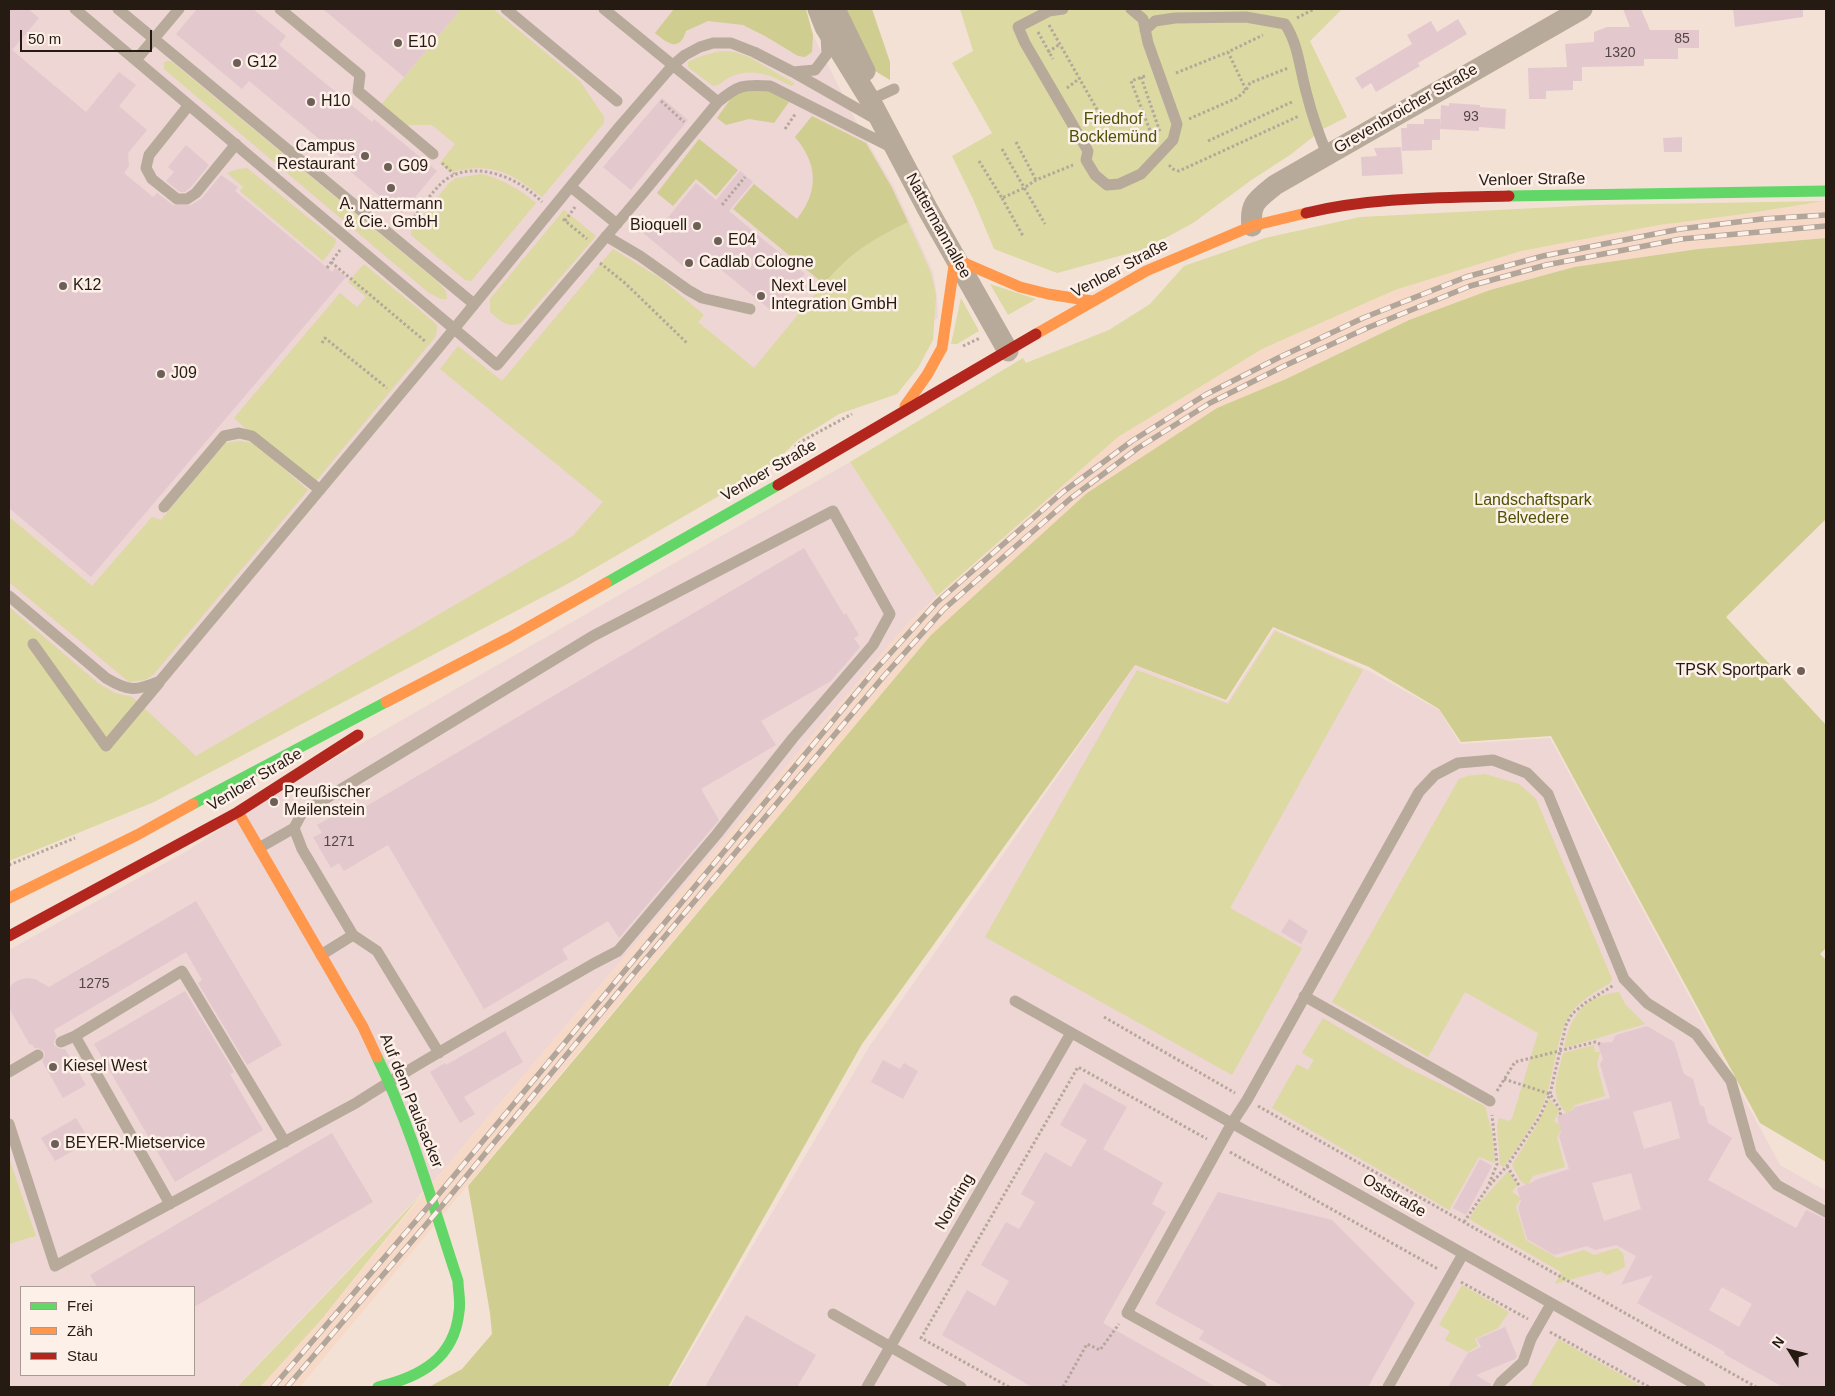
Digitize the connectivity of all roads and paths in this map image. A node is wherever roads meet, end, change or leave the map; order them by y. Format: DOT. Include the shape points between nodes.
graph roads {
  1 [pos="75,9"];
  2 [pos="118,9"];
  3 [pos="179,9"];
  4 [pos="280,9"];
  5 [pos="506,9"];
  6 [pos="604,9"];
  7 [pos="1063,9"];
  8 [pos="1131,9"];
  9 [pos="1314,9"];
  10 [pos="1582,9"];
  11 [pos="826,15"];
  12 [pos="1037,17"];
  13 [pos="1285,24"];
  14 [pos="1145,30"];
  15 [pos="154,39"];
  16 [pos="1228,52"];
  17 [pos="136,60"];
  18 [pos="1300,64"];
  19 [pos="672,65"];
  20 [pos="1057,66"];
  21 [pos="1157,71"];
  22 [pos="793,72"];
  23 [pos="1176,72"];
  24 [pos="1141,78"];
  25 [pos="1064,80"];
  26 [pos="894,89"];
  27 [pos="1246,90"];
  28 [pos="1073,94"];
  29 [pos="1306,95"];
  30 [pos="870,100"];
  31 [pos="617,101"];
  32 [pos="718,102"];
  33 [pos="189,105"];
  34 [pos="1083,110"];
  35 [pos="1311,110"];
  36 [pos="796,113"];
  37 [pos="1088,118"];
  38 [pos="1104,120"];
  39 [pos="882,123"];
  40 [pos="1177,124"];
  41 [pos="785,129"];
  42 [pos="1208,141"];
  43 [pos="1016,142"];
  44 [pos="236,144"];
  45 [pos="1002,148"];
  46 [pos="896,149"];
  47 [pos="1163,152"];
  48 [pos="433,154"];
  49 [pos="1327,154"];
  50 [pos="1086,160"];
  51 [pos="979,161"];
  52 [pos="745,177"];
  53 [pos="1036,180"];
  54 [pos="571,187"];
  55 [pos="1024,188"];
  56 [pos="1826,191"];
  57 [pos="1002,198"];
  58 [pos="722,205"];
  59 [pos="552,210"];
  60 [pos="617,224"];
  61 [pos="1045,224"];
  62 [pos="1252,226"];
  63 [pos="606,236"];
  64 [pos="1023,236"];
  65 [pos="396,239"];
  66 [pos="593,251"];
  67 [pos="956,259"];
  68 [pos="331,262"];
  69 [pos="1092,300"];
  70 [pos="474,304"];
  71 [pos="750,309"];
  72 [pos="455,328"];
  73 [pos="996,330"];
  74 [pos="322,343"];
  75 [pos="688,344"];
  76 [pos="942,348"];
  77 [pos="436,351"];
  78 [pos="1008,351"];
  79 [pos="398,397"];
  80 [pos="900,413"];
  81 [pos="320,490"];
  82 [pos="164,507"];
  83 [pos="9,596"];
  84 [pos="509,638"];
  85 [pos="33,644"];
  86 [pos="160,681"];
  87 [pos="399,708"];
  88 [pos="367,729"];
  89 [pos="230,799"];
  90 [pos="294,828"];
  91 [pos="260,848"];
  92 [pos="9,898"];
  93 [pos="353,935"];
  94 [pos="9,936"];
  95 [pos="321,955"];
  96 [pos="1624,979"];
  97 [pos="1304,996"];
  98 [pos="1015,1001"];
  99 [pos="1104,1017"];
  100 [pos="1072,1033"];
  101 [pos="75,1036"];
  102 [pos="61,1042"];
  103 [pos="1600,1044"];
  104 [pos="1561,1052"];
  105 [pos="438,1053"];
  106 [pos="38,1056"];
  107 [pos="9,1072"];
  108 [pos="1504,1079"];
  109 [pos="389,1081"];
  110 [pos="1550,1094"];
  111 [pos="1247,1100"];
  112 [pos="1490,1101"];
  113 [pos="1560,1115"];
  114 [pos="1232,1123"];
  115 [pos="9,1124"];
  116 [pos="285,1142"];
  117 [pos="1220,1146"];
  118 [pos="1507,1166"];
  119 [pos="1488,1187"];
  120 [pos="1520,1187"];
  121 [pos="170,1204"];
  122 [pos="1826,1212"];
  123 [pos="1464,1222"];
  124 [pos="1463,1254"];
  125 [pos="1451,1276"];
  126 [pos="1551,1304"];
  127 [pos="1127,1313"];
  128 [pos="833,1314"];
  129 [pos="1539,1325"];
  130 [pos="890,1347"];
  131 [pos="378,1387"];
  132 [pos="867,1387"];
  133 [pos="961,1387"];
  134 [pos="1009,1387"];
  135 [pos="1063,1387"];
  136 [pos="1261,1387"];
  137 [pos="1388,1387"];
  138 [pos="1498,1387"];
  139 [pos="1649,1387"];
  140 [pos="1700,1387"];
  141 [pos="1756,1387"];
  1 -- 17 [label="lane"];
  2 -- 15 [label="lane"];
  3 -- 15 [label="lane"];
  4 -- 48 [label="lane" via="360,75 358,91"];
  5 -- 31 [label="lane"];
  6 -- 19 [label="lane"];
  7 -- 12 [label="lane"];
  8 -- 14 [label="lane" via="1144,19"];
  9 -- 13 [label="path"];
  10 -- 49 [label="street, Grevenbroicher Straße"];
  11 -- 22 [label="lane" via="827,54 815,70"];
  11 -- 30 [label="street, Nattermannallee" via="867,77"];
  12 -- 20 [label="path"];
  12 -- 38 [label="path"];
  12 -- 50 [label="lane" via="1018,27 1088,151"];
  13 -- 14 [label="lane" via="1246,17 1175,18 1155,20"];
  13 -- 16 [label="path"];
  13 -- 18 [label="lane"];
  14 -- 21 [label="lane"];
  15 -- 17 [label="lane"];
  15 -- 65 [label="lane"];
  16 -- 23 [label="path"];
  16 -- 27 [label="path"];
  17 -- 33 [label="lane"];
  18 -- 27 [label="path" via="1250,83"];
  18 -- 29 [label="lane"];
  19 -- 22 [label="lane" via="700,47 731,43"];
  19 -- 32 [label="lane"];
  19 -- 54 [label="lane"];
  21 -- 24 [label="path"];
  21 -- 40 [label="lane"];
  22 -- 39 [label="lane"];
  24 -- 47 [label="path"];
  24 -- 47 [label="path" via="1131,81"];
  25 -- 28 [label="path"];
  26 -- 30 [label="lane"];
  27 -- 40 [label="path" via="1237,98"];
  29 -- 35 [label="lane"];
  29 -- 42 [label="path"];
  30 -- 39 [label="street, Nattermannallee"];
  32 -- 46 [label="lane" via="733,89 750,84 770,86"];
  32 -- 60 [label="lane"];
  33 -- 44 [label="lane"];
  33 -- 44 [label="lane" via="149,155 146,168 152,180 176,199 187,199 196,193"];
  34 -- 37 [label="path"];
  35 -- 47 [label="path" via="1180,171 1173,169"];
  35 -- 49 [label="lane"];
  36 -- 41 [label="path"];
  39 -- 46 [label="street, Nattermannallee"];
  40 -- 47 [label="lane" via="1173,140"];
  43 -- 53 [label="path"];
  44 -- 72 [label="lane"];
  45 -- 55 [label="path"];
  46 -- 67 [label="street, Nattermannallee"];
  47 -- 50 [label="lane" via="1141,174 1120,184 1107,184 1095,175"];
  49 -- 62 [label="street, Grevenbroicher Straße" via="1274,185 1256,202 1251,214"];
  50 -- 53 [label="path"];
  51 -- 57 [label="path"];
  52 -- 58 [label="path"];
  53 -- 55 [label="path"];
  54 -- 59 [label="lane"];
  54 -- 60 [label="lane"];
  55 -- 57 [label="path"];
  55 -- 61 [label="path"];
  56 -- 62 [label="main road, Venloer Straße" via="1427,198 1317,210"];
  57 -- 64 [label="path"];
  59 -- 65 [label="path" via="512,180 485,171 454,174"];
  59 -- 66 [label="path"];
  59 -- 70 [label="lane"];
  60 -- 63 [label="lane"];
  62 -- 69 [label="main road, Venloer Straße" via="1146,271"];
  63 -- 66 [label="lane"];
  63 -- 71 [label="lane" via="702,298"];
  65 -- 70 [label="lane"];
  66 -- 72 [label="lane" via="497,365"];
  66 -- 75 [label="path"];
  67 -- 69 [label="main road" via="988,275 1044,294"];
  67 -- 73 [label="street, Nattermannallee"];
  67 -- 76 [label="main road"];
  68 -- 77 [label="path"];
  69 -- 78 [label="main road, Venloer Straße"];
  70 -- 72 [label="lane"];
  72 -- 77 [label="lane"];
  73 -- 76 [label="path" via="955,351"];
  73 -- 78 [label="street, Nattermannallee"];
  74 -- 79 [label="path" via="325,338"];
  76 -- 80 [label="main road"];
  77 -- 79 [label="lane"];
  78 -- 80 [label="main road, Venloer Straße"];
  79 -- 81 [label="lane"];
  80 -- 84 [label="main road, Venloer Straße"];
  81 -- 82 [label="lane" via="252,436 239,433 224,436"];
  81 -- 86 [label="lane"];
  83 -- 86 [label="lane" via="122,688 141,689"];
  84 -- 87 [label="main road, Venloer Straße"];
  84 -- 89 [label="main road, Venloer Straße"];
  85 -- 86 [label="lane" via="106,746"];
  88 -- 89 [label="main road, Venloer Straße"];
  89 -- 91 [label="main road, Auf dem Paulsacker"];
  89 -- 92 [label="main road, Venloer Straße" via="137,836"];
  89 -- 94 [label="main road, Venloer Straße"];
  90 -- 91 [label="lane"];
  90 -- 93 [label="lane" via="302,849"];
  90 -- 105 [label="lane" via="302,812 593,636 833,511 890,614 873,645 618,951"];
  91 -- 95 [label="main road, Auf dem Paulsacker"];
  93 -- 95 [label="lane"];
  93 -- 105 [label="lane" via="377,951"];
  95 -- 109 [label="main road, Auf dem Paulsacker" via="363,1026"];
  96 -- 97 [label="lane" via="1548,794 1527,773 1493,760 1458,763 1435,775 1419,792"];
  96 -- 104 [label="path" via="1585,1002 1572,1014 1566,1025"];
  96 -- 122 [label="lane" via="1647,1003 1696,1034 1714,1057 1731,1081 1751,1153 1777,1185"];
  97 -- 111 [label="lane"];
  97 -- 112 [label="lane"];
  98 -- 100 [label="lane, Oststraße"];
  99 -- 111 [label="path"];
  100 -- 114 [label="lane, Oststraße"];
  100 -- 130 [label="lane, Nordring"];
  101 -- 102 [label="lane"];
  101 -- 116 [label="lane" via="182,971"];
  101 -- 121 [label="lane"];
  103 -- 104 [label="path" via="1595,1042"];
  104 -- 108 [label="path" via="1515,1062"];
  104 -- 110 [label="path"];
  105 -- 109 [label="lane"];
  106 -- 107 [label="lane"];
  108 -- 110 [label="path"];
  108 -- 112 [label="path"];
  109 -- 116 [label="lane"];
  109 -- 131 [label="main road, Auf dem Paulsacker" via="458,1281 460,1306 456,1329 445,1350 428,1368 406,1380"];
  110 -- 113 [label="path"];
  110 -- 118 [label="path" via="1539,1118"];
  111 -- 114 [label="lane"];
  111 -- 123 [label="path"];
  112 -- 119 [label="path" via="1498,1164"];
  114 -- 117 [label="lane"];
  114 -- 124 [label="lane, Oststraße"];
  115 -- 121 [label="lane" via="55,1266"];
  116 -- 121 [label="lane"];
  117 -- 125 [label="path"];
  117 -- 127 [label="lane"];
  117 -- 134 [label="path" via="1078,1067 921,1338"];
  118 -- 119 [label="path"];
  118 -- 120 [label="path"];
  119 -- 123 [label="path"];
  123 -- 141 [label="path"];
  124 -- 125 [label="lane"];
  124 -- 126 [label="lane, Oststraße"];
  125 -- 129 [label="path"];
  125 -- 137 [label="lane"];
  126 -- 129 [label="lane"];
  126 -- 140 [label="lane, Oststraße"];
  127 -- 135 [label="path" via="1100,1350 1087,1344"];
  127 -- 136 [label="lane"];
  128 -- 130 [label="lane"];
  129 -- 138 [label="lane" via="1523,1362"];
  129 -- 139 [label="path"];
  130 -- 132 [label="lane, Nordring"];
  130 -- 133 [label="lane"];
}
